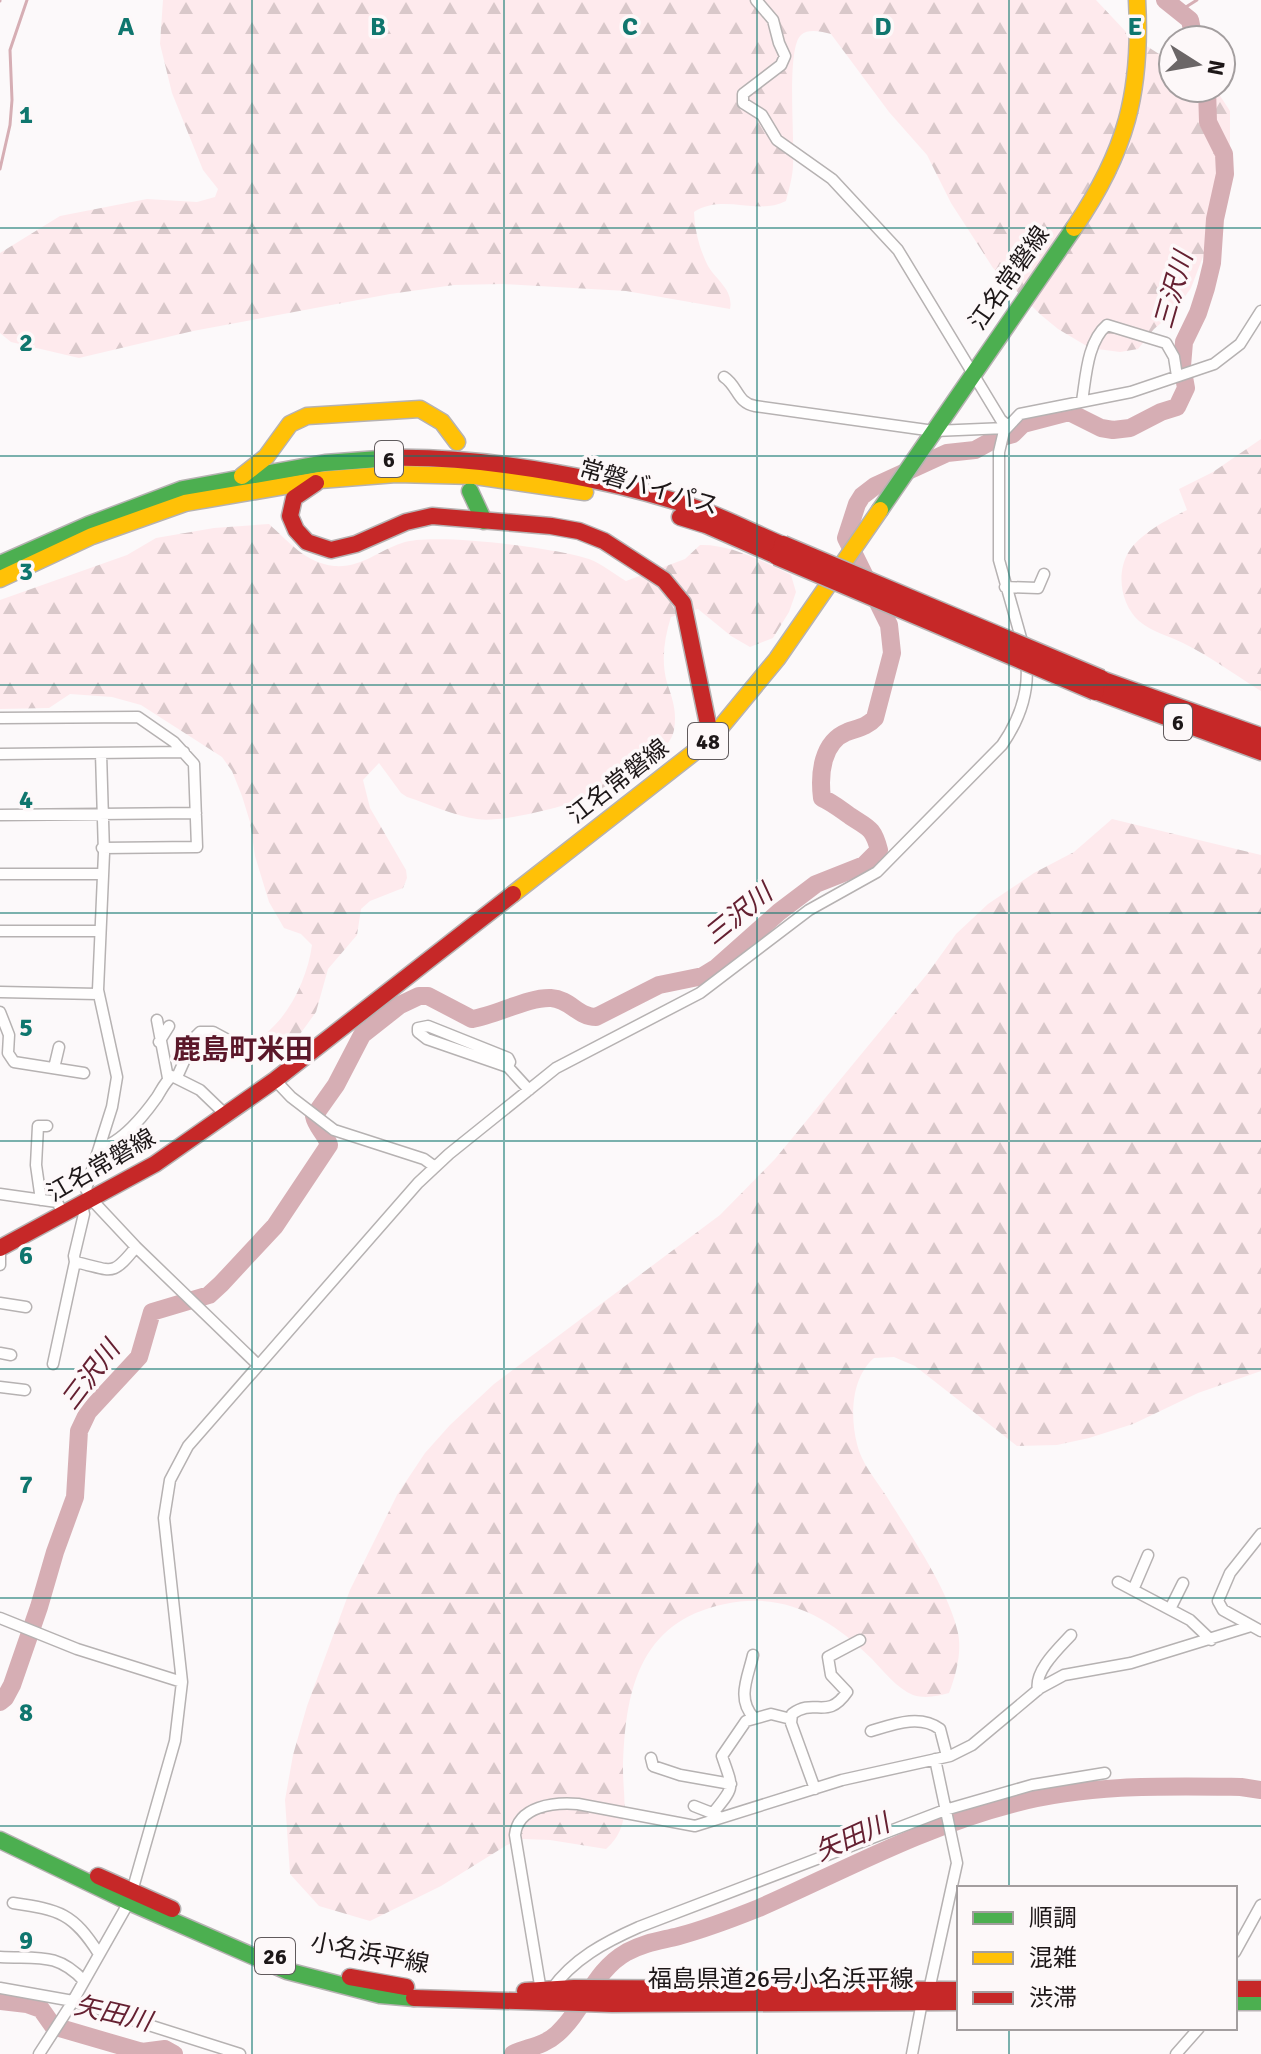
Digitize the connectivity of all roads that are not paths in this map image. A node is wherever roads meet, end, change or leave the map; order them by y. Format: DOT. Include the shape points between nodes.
graph roads {
  1 [pos="756,0"];
  2 [pos="1137,0"];
  3 [pos="1261,311"];
  4 [pos="973,372"];
  5 [pos="1177,376"];
  6 [pos="724,377"];
  7 [pos="1082,401"];
  8 [pos="290,424"];
  9 [pos="1007,427"];
  10 [pos="934,431"];
  11 [pos="457,442"];
  12 [pos="322,472"];
  13 [pos="241,485"];
  14 [pos="470,491"];
  15 [pos="290,514"];
  16 [pos="484,521"];
  17 [pos="0,564"];
  18 [pos="1044,574"];
  19 [pos="0,579"];
  20 [pos="1005,587"];
  21 [pos="1098,685"];
  22 [pos="0,718"];
  23 [pos="1261,736"];
  24 [pos="711,739"];
  25 [pos="184,752"];
  26 [pos="1261,752"];
  27 [pos="101,753"];
  28 [pos="0,754"];
  29 [pos="196,813"];
  30 [pos="102,814"];
  31 [pos="0,815"];
  32 [pos="102,848"];
  33 [pos="0,874"];
  34 [pos="103,874"];
  35 [pos="0,931"];
  36 [pos="100,931"];
  37 [pos="0,992"];
  38 [pos="98,994"];
  39 [pos="0,1012"];
  40 [pos="157,1020"];
  41 [pos="169,1026"];
  42 [pos="159,1042"];
  43 [pos="239,1046"];
  44 [pos="59,1047"];
  45 [pos="508,1067"];
  46 [pos="54,1068"];
  47 [pos="84,1073"];
  48 [pos="173,1078"];
  49 [pos="275,1080"];
  50 [pos="529,1090"];
  51 [pos="226,1115"];
  52 [pos="47,1126"];
  53 [pos="99,1148"];
  54 [pos="435,1167"];
  55 [pos="0,1194"];
  56 [pos="41,1200"];
  57 [pos="86,1202"];
  58 [pos="64,1215"];
  59 [pos="136,1247"];
  60 [pos="0,1251"];
  61 [pos="75,1262"];
  62 [pos="0,1265"];
  63 [pos="0,1303"];
  64 [pos="26,1307"];
  65 [pos="53,1364"];
  66 [pos="258,1365"];
  67 [pos="0,1387"];
  68 [pos="25,1390"];
  69 [pos="1261,1534"];
  70 [pos="1148,1555"];
  71 [pos="1118,1582"];
  72 [pos="1183,1583"];
  73 [pos="1133,1590"];
  74 [pos="1170,1609"];
  75 [pos="0,1618"];
  76 [pos="1256,1629"];
  77 [pos="1071,1635"];
  78 [pos="860,1640"];
  79 [pos="1211,1640"];
  80 [pos="753,1655"];
  81 [pos="182,1682"];
  82 [pos="1038,1690"];
  83 [pos="754,1718"];
  84 [pos="791,1719"];
  85 [pos="871,1731"];
  86 [pos="947,1756"];
  87 [pos="651,1758"];
  88 [pos="935,1759"];
  89 [pos="1105,1773"];
  90 [pos="731,1784"];
  91 [pos="815,1789"];
  92 [pos="694,1806"];
  93 [pos="945,1810"];
  94 [pos="718,1815"];
  95 [pos="0,1831"];
  96 [pos="0,1840"];
  97 [pos="131,1897"];
  98 [pos="13,1903"];
  99 [pos="1261,1905"];
  100 [pos="1237,1948"];
  101 [pos="99,1954"];
  102 [pos="0,1957"];
  103 [pos="84,1981"];
  104 [pos="0,1988"];
  105 [pos="1237,1989"];
  106 [pos="1261,1989"];
  107 [pos="957,1990"];
  108 [pos="550,1995"];
  109 [pos="925,1996"];
  110 [pos="610,1997"];
  111 [pos="957,2002"];
  112 [pos="1237,2002"];
  113 [pos="1261,2002"];
  114 [pos="72,2003"];
  115 [pos="1197,2030"];
  116 [pos="39,2054"];
  117 [pos="240,2054"];
  118 [pos="912,2054"];
  119 [pos="1176,2054"];
  1 -- 4 [label="street" via="773,20 785,56 743,94 743,103 762,115 777,140 832,179 898,250"];
  2 -- 4 [label="main road, 江名常磐線 / 48" via="1140,59 1133,108 1118,153 1093,200"];
  3 -- 5 [label="street" via="1231,352 1214,364"];
  4 -- 9 [label="street"];
  4 -- 10 [label="main road, 江名常磐線 / 48"];
  5 -- 7 [label="street"];
  5 -- 7 [label="street" via="1166,343 1107,325 1094,346"];
  6 -- 10 [label="street" via="746,405"];
  7 -- 9 [label="street" via="1020,414"];
  8 -- 11 [label="main road" via="307,416 420,409 446,423"];
  8 -- 12 [label="main road" via="287,443 292,451"];
  8 -- 13 [label="main road"];
  9 -- 10 [label="street"];
  9 -- 20 [label="street" via="999,452 997,535"];
  10 -- 24 [label="main road, 江名常磐線 / 48" via="777,659"];
  12 -- 13 [label="main road, 常磐バイパス / 6"];
  12 -- 15 [label="main road" via="291,502"];
  12 -- 21 [label="main road, 常磐バイパス / 6, bridge" via="410,459 476,463 634,491 709,513 780,551"];
  13 -- 15 [label="main road"];
  13 -- 17 [label="main road, 常磐バイパス / 6" via="183,489"];
  13 -- 19 [label="main road, 常磐バイパス / 6" via="119,527"];
  14 -- 16 [label="main road"];
  15 -- 16 [label="main road" via="306,542 331,550 417,518"];
  16 -- 24 [label="main road" via="591,534 673,587 687,615"];
  18 -- 20 [label="street" via="1038,588"];
  20 -- 50 [label="street" via="1027,668 1021,713 1002,745 877,872 809,910 700,993 576,1056"];
  21 -- 23 [label="main road, 常磐バイパス / 6"];
  21 -- 26 [label="main road, 常磐バイパス / 6"];
  22 -- 25 [label="street" via="138,717"];
  24 -- 49 [label="main road, 江名常磐線 / 48"];
  25 -- 27 [label="street"];
  25 -- 29 [label="street" via="194,764"];
  27 -- 28 [label="street"];
  27 -- 30 [label="street"];
  29 -- 30 [label="street"];
  29 -- 32 [label="street" via="197,847"];
  30 -- 31 [label="street"];
  30 -- 32 [label="street"];
  32 -- 34 [label="street"];
  33 -- 34 [label="street"];
  34 -- 36 [label="street"];
  35 -- 36 [label="street"];
  36 -- 38 [label="street"];
  37 -- 38 [label="street"];
  38 -- 53 [label="street" via="117,1077"];
  39 -- 46 [label="street" via="14,1062"];
  40 -- 42 [label="street"];
  41 -- 42 [label="street"];
  42 -- 48 [label="street"];
  43 -- 48 [label="street" via="213,1032 200,1032"];
  44 -- 46 [label="street"];
  45 -- 45 [label="street" via="427,1039 418,1028 428,1026 508,1058"];
  45 -- 50 [label="street"];
  46 -- 47 [label="street"];
  48 -- 51 [label="street" via="200,1090"];
  48 -- 53 [label="street" via="120,1137"];
  49 -- 51 [label="main road, 江名常磐線 / 48"];
  49 -- 54 [label="street" via="334,1130"];
  50 -- 54 [label="street"];
  51 -- 57 [label="main road, 江名常磐線 / 48" via="155,1164"];
  52 -- 56 [label="street" via="38,1126"];
  53 -- 57 [label="street"];
  54 -- 66 [label="street"];
  55 -- 56 [label="street"];
  56 -- 58 [label="street" via="57,1202"];
  57 -- 58 [label="main road, 江名常磐線 / 48"];
  57 -- 59 [label="street"];
  57 -- 61 [label="street"];
  58 -- 60 [label="main road, 江名常磐線 / 48"];
  59 -- 61 [label="street" via="118,1269"];
  59 -- 66 [label="street"];
  60 -- 62 [label="street"];
  61 -- 65 [label="street"];
  63 -- 64 [label="street"];
  66 -- 81 [label="street" via="188,1446 170,1480 164,1518"];
  67 -- 68 [label="street"];
  69 -- 76 [label="street" via="1230,1573 1218,1601 1223,1610"];
  70 -- 73 [label="street"];
  71 -- 73 [label="street"];
  72 -- 74 [label="street"];
  73 -- 74 [label="street"];
  74 -- 79 [label="street"];
  75 -- 81 [label="street"];
  76 -- 79 [label="street"];
  77 -- 82 [label="street" via="1043,1670"];
  78 -- 84 [label="street" via="828,1657 831,1675 846,1694 833,1707 810,1706 794,1712"];
  79 -- 82 [label="street" via="1131,1663 1075,1671"];
  80 -- 83 [label="street" via="744,1700"];
  81 -- 97 [label="street" via="175,1741"];
  82 -- 86 [label="street" via="972,1745"];
  83 -- 84 [label="street" via="771,1714"];
  83 -- 90 [label="street" via="746,1721 722,1756"];
  84 -- 91 [label="street"];
  85 -- 86 [label="street" via="908,1721 934,1725"];
  86 -- 88 [label="street"];
  87 -- 90 [label="street" via="653,1766 680,1775"];
  88 -- 91 [label="street"];
  88 -- 93 [label="street"];
  89 -- 93 [label="street" via="1032,1785"];
  90 -- 94 [label="street"];
  91 -- 94 [label="street"];
  92 -- 94 [label="street"];
  93 -- 108 [label="street" via="639,1927 594,1949 560,1978"];
  93 -- 109 [label="street" via="957,1863"];
  94 -- 108 [label="street" via="690,1826 570,1803 531,1810 518,1819 515,1835"];
  95 -- 97 [label="main road, 小名浜平線 / 26"];
  96 -- 97 [label="main road, 小名浜平線 / 26"];
  97 -- 101 [label="street"];
  97 -- 108 [label="main road, 小名浜平線 / 26" via="287,1971 380,1995 435,2000"];
  98 -- 101 [label="street" via="73,1920"];
  99 -- 100 [label="street"];
  101 -- 103 [label="street"];
  102 -- 103 [label="street" via="56,1959"];
  103 -- 114 [label="street"];
  104 -- 114 [label="street"];
  105 -- 106 [label="main road"];
  107 -- 109 [label="main road, 26"];
  108 -- 110 [label="main road, 小名浜平線 / 26"];
  108 -- 110 [label="main road, 小名浜平線 / 26" via="574,1988"];
  109 -- 110 [label="main road, 福島県道26号小名浜平線 / 26"];
  109 -- 111 [label="main road, 福島県道26号小名浜平線 / 26"];
  109 -- 118 [label="street"];
  112 -- 113 [label="main road"];
  114 -- 116 [label="street"];
  114 -- 117 [label="street"];
  115 -- 119 [label="street"];
}
